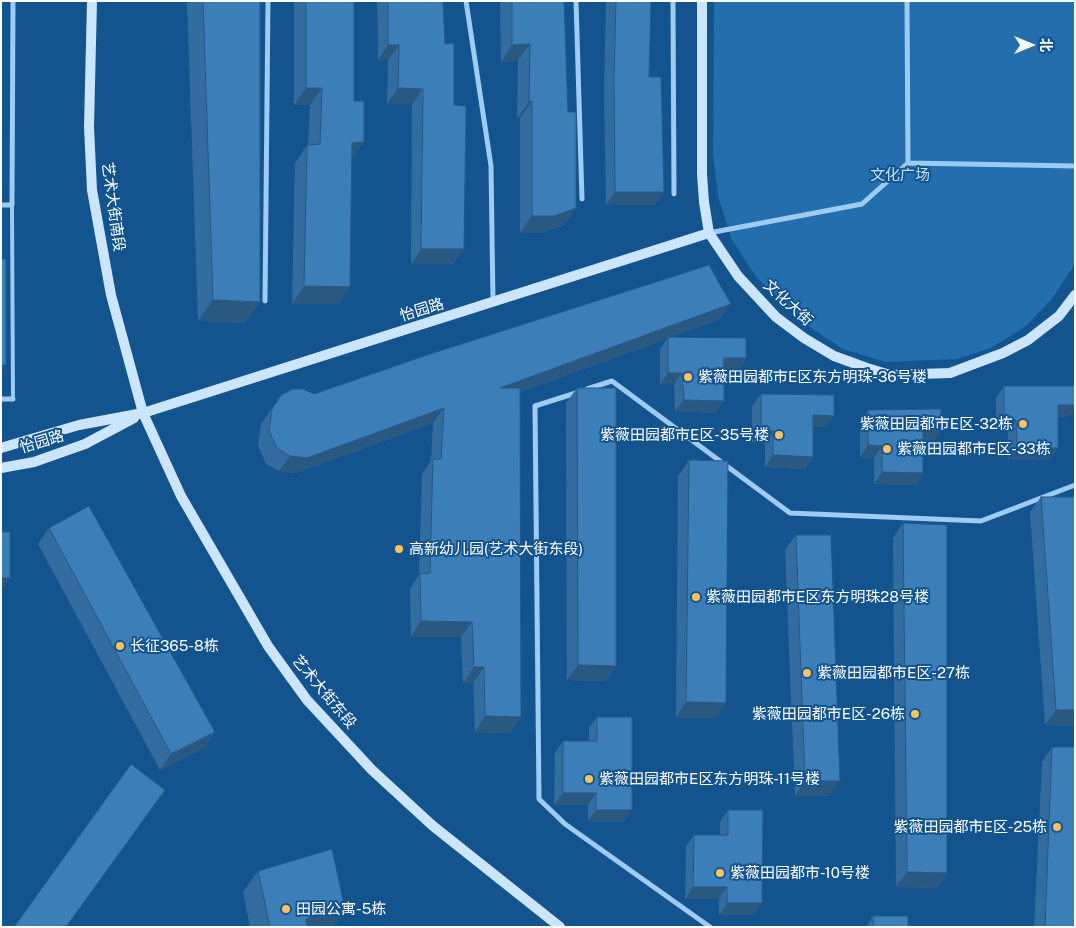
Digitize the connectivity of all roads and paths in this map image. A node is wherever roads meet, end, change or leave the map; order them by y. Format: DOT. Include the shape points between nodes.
graph roads {
  1 [pos="13,1"];
  2 [pos="92,1"];
  3 [pos="268,1"];
  4 [pos="466,1"];
  5 [pos="576,1"];
  6 [pos="673,1"];
  7 [pos="702,1"];
  8 [pos="906,1"];
  9 [pos="908,163"];
  10 [pos="1075,166"];
  11 [pos="674,194"];
  12 [pos="582,199"];
  13 [pos="1,205"];
  14 [pos="12,205"];
  15 [pos="710,233"];
  16 [pos="1075,295"];
  17 [pos="265,301"];
  18 [pos="493,303"];
  19 [pos="1,399"];
  20 [pos="13,399"];
  21 [pos="143,413"];
  22 [pos="1,448"];
  23 [pos="1,468"];
  24 [pos="1075,486"];
  25 [pos="560,927"];
  26 [pos="710,927"];
  1 -- 14 [label="street"];
  2 -- 21 [label="street, 艺术大街南段" via="89,127 92,190 111,295"];
  3 -- 17 [label="street"];
  4 -- 18 [label="street" via="492,166"];
  5 -- 12 [label="street"];
  6 -- 11 [label="street"];
  7 -- 15 [label="street, 文化大街" via="702,174"];
  8 -- 9 [label="street"];
  9 -- 10 [label="street"];
  9 -- 15 [label="street" via="862,204"];
  13 -- 14 [label="street"];
  14 -- 20 [label="lane"];
  15 -- 16 [label="street, 文化大街" via="738,276 776,317 834,356 890,374 950,373 1003,354 1059,316"];
  15 -- 18 [label="street, 怡园路"];
  18 -- 21 [label="street, 怡园路"];
  19 -- 20 [label="street"];
  21 -- 22 [label="street, 怡园路" via="79,425"];
  21 -- 23 [label="street, 怡园路" via="85,444 34,462"];
  21 -- 25 [label="street, 艺术大街东段" via="181,496 268,646 307,700 372,770 433,826"];
  24 -- 26 [label="street" via="981,521 790,513 612,381 535,406 539,798 565,824"];
}
